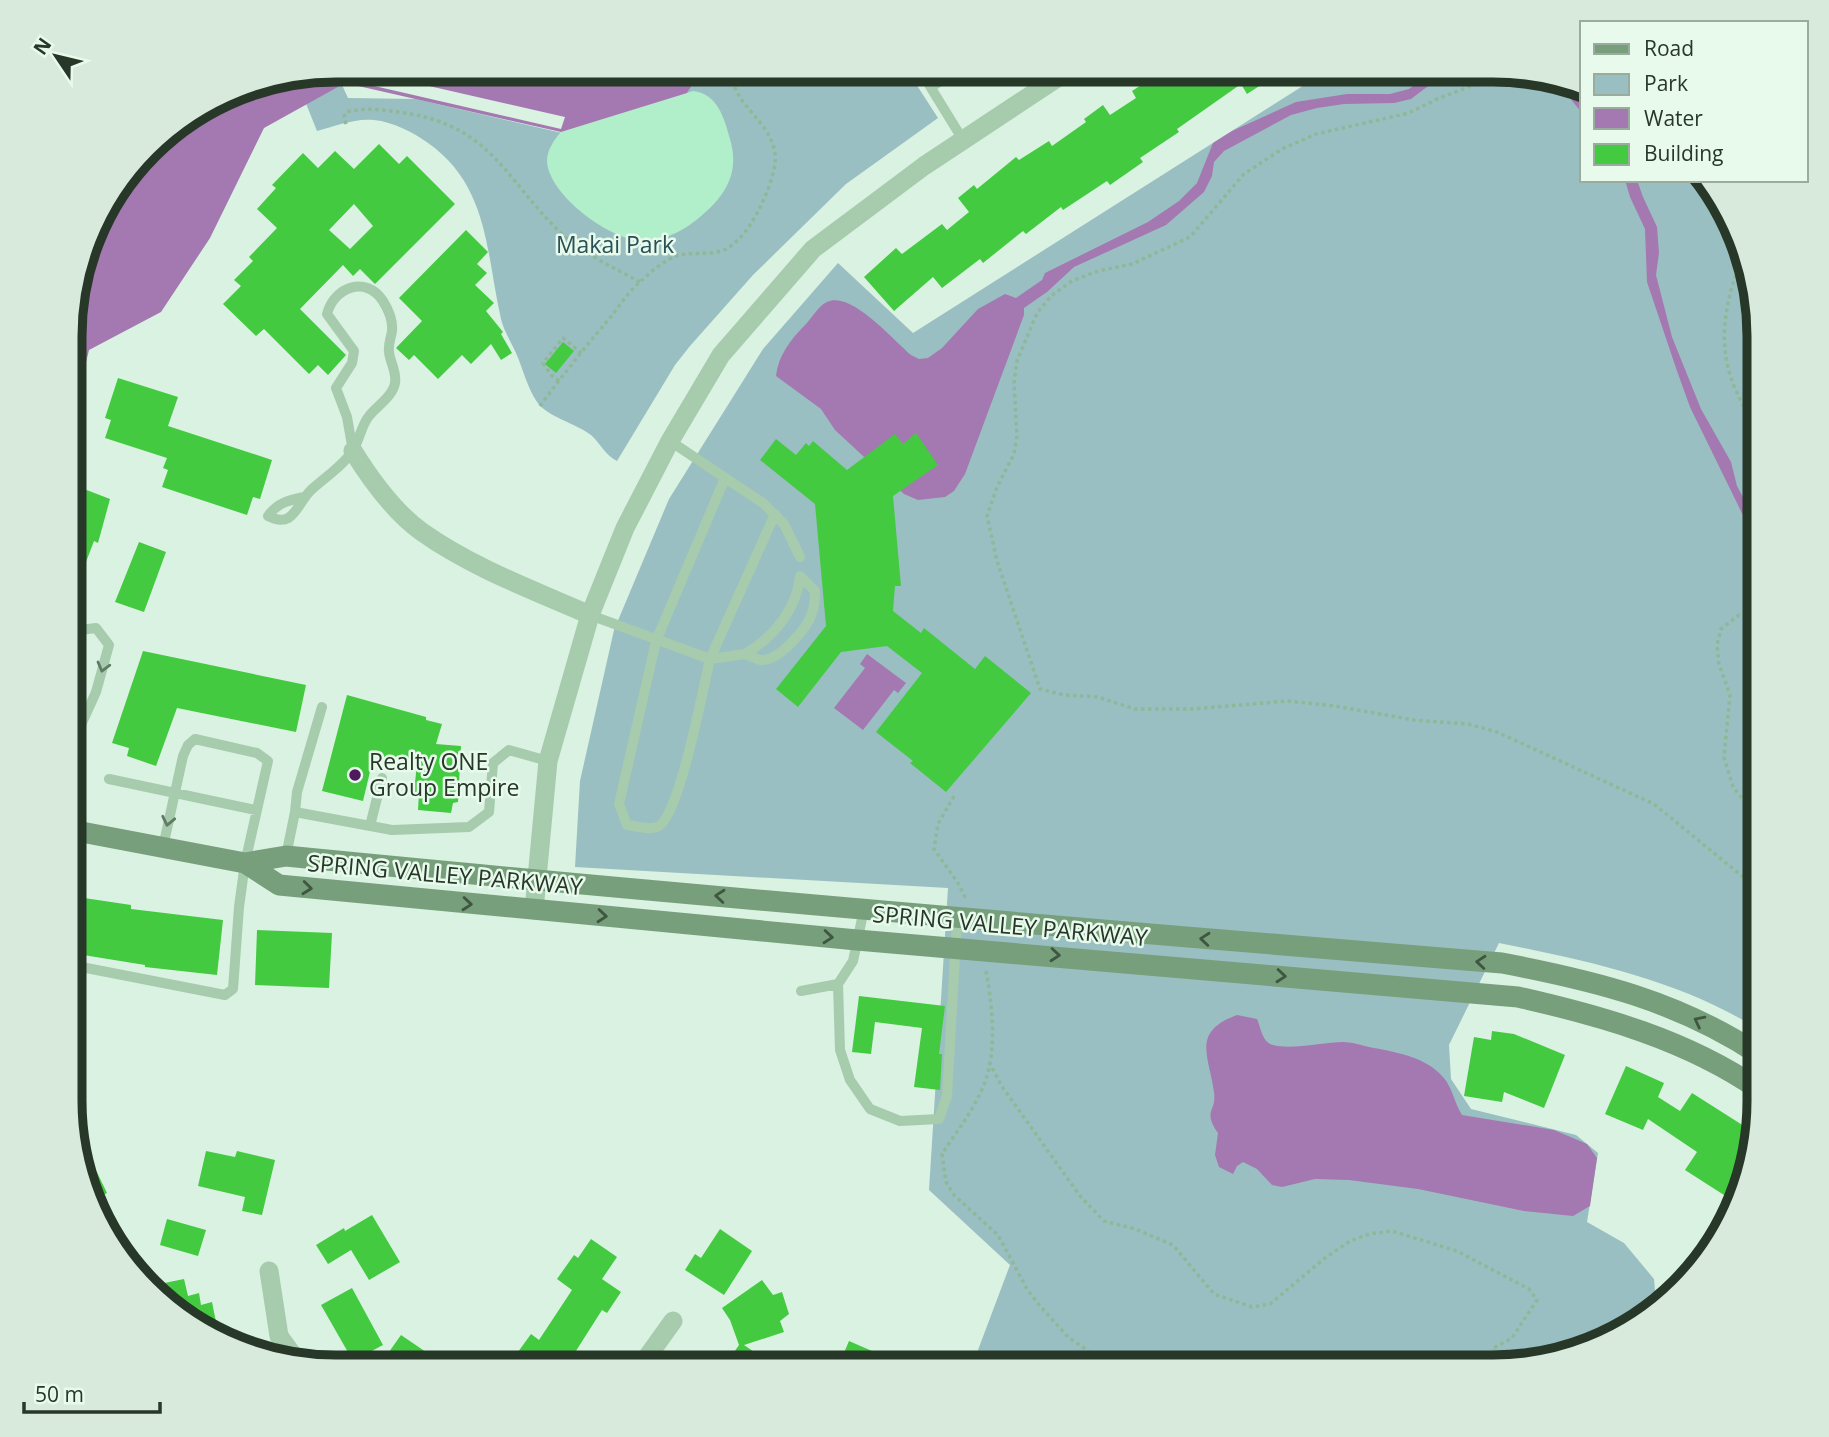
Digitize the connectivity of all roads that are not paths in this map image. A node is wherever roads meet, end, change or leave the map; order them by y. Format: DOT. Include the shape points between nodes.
graph roads {
  1 [pos="928,82"];
  2 [pos="939,82"];
  3 [pos="1051,82"];
  4 [pos="931,87"];
  5 [pos="963,140"];
  6 [pos="670,441"];
  7 [pos="353,451"];
  8 [pos="725,478"];
  9 [pos="304,497"];
  10 [pos="775,514"];
  11 [pos="800,557"];
  12 [pos="590,615"];
  13 [pos="82,630"];
  14 [pos="656,641"];
  15 [pos="745,654"];
  16 [pos="710,659"];
  17 [pos="322,707"];
  18 [pos="82,723"];
  19 [pos="548,761"];
  20 [pos="382,778"];
  21 [pos="109,779"];
  22 [pos="174,794"];
  23 [pos="256,810"];
  24 [pos="295,812"];
  25 [pos="370,826"];
  26 [pos="82,832"];
  27 [pos="163,848"];
  28 [pos="286,856"];
  29 [pos="246,863"];
  30 [pos="537,880"];
  31 [pos="864,908"];
  32 [pos="534,910"];
  33 [pos="965,919"];
  34 [pos="857,940"];
  35 [pos="956,947"];
  36 [pos="82,967"];
  37 [pos="838,984"];
  38 [pos="801,991"];
  39 [pos="1747,1048"];
  40 [pos="1747,1083"];
  41 [pos="269,1271"];
  42 [pos="673,1321"];
  43 [pos="290,1351"];
  44 [pos="649,1355"];
  1 -- 4 [label="lane"];
  2 -- 4 [label="lane"];
  3 -- 5 [label="street"];
  4 -- 5 [label="lane"];
  5 -- 6 [label="street" via="813,249 721,355"];
  6 -- 8 [label="lane"];
  6 -- 12 [label="street" via="625,528"];
  7 -- 7 [label="lane" via="336,388 354,351 327,314 338,293 354,286 378,295 391,320 389,354 396,383 364,422"];
  7 -- 9 [label="lane"];
  7 -- 12 [label="street" via="375,486 420,531 479,566"];
  8 -- 10 [label="lane"];
  8 -- 14 [label="lane"];
  10 -- 11 [label="lane" via="785,524"];
  10 -- 16 [label="lane"];
  12 -- 14 [label="lane"];
  12 -- 19 [label="street"];
  13 -- 18 [label="lane, one-way" via="96,628 109,645"];
  14 -- 16 [label="lane"];
  14 -- 16 [label="lane" via="620,804 627,825 653,829 667,818 681,780"];
  15 -- 15 [label="lane" via="760,660 771,658 806,624 815,591 800,576 789,610 773,632"];
  15 -- 16 [label="lane"];
  17 -- 24 [label="lane"];
  19 -- 25 [label="lane" via="509,750 493,763 489,812 469,827 392,830"];
  19 -- 30 [label="street"];
  20 -- 25 [label="lane"];
  21 -- 22 [label="lane"];
  22 -- 23 [label="lane"];
  22 -- 23 [label="lane" via="187,745 195,739 257,753 268,761"];
  22 -- 27 [label="lane, one-way"];
  23 -- 29 [label="lane"];
  24 -- 25 [label="lane"];
  24 -- 28 [label="lane"];
  26 -- 27 [label="street, SPRING VALLEY PARKWAY"];
  27 -- 29 [label="street, SPRING VALLEY PARKWAY"];
  28 -- 29 [label="street, SPRING VALLEY PARKWAY"];
  28 -- 30 [label="street, SPRING VALLEY PARKWAY"];
  29 -- 32 [label="street, SPRING VALLEY PARKWAY, one-way" via="279,885"];
  29 -- 36 [label="lane" via="233,989 225,995"];
  31 -- 30 [label="street, SPRING VALLEY PARKWAY, one-way"];
  30 -- 32 [label="street"];
  31 -- 33 [label="street, SPRING VALLEY PARKWAY"];
  31 -- 34 [label="lane"];
  32 -- 34 [label="street, SPRING VALLEY PARKWAY, one-way"];
  33 -- 35 [label="lane"];
  39 -- 33 [label="street, SPRING VALLEY PARKWAY, one-way" via="1691,1017 1626,991 1503,963"];
  34 -- 35 [label="street, SPRING VALLEY PARKWAY"];
  34 -- 37 [label="lane" via="853,961"];
  35 -- 37 [label="lane" via="947,1096 939,1119 900,1121 870,1110 850,1080 840,1050"];
  35 -- 40 [label="street, SPRING VALLEY PARKWAY, one-way" via="1518,997 1641,1031 1688,1050"];
  37 -- 38 [label="lane"];
  41 -- 43 [label="street" via="279,1336"];
  42 -- 44 [label="street"];
}
